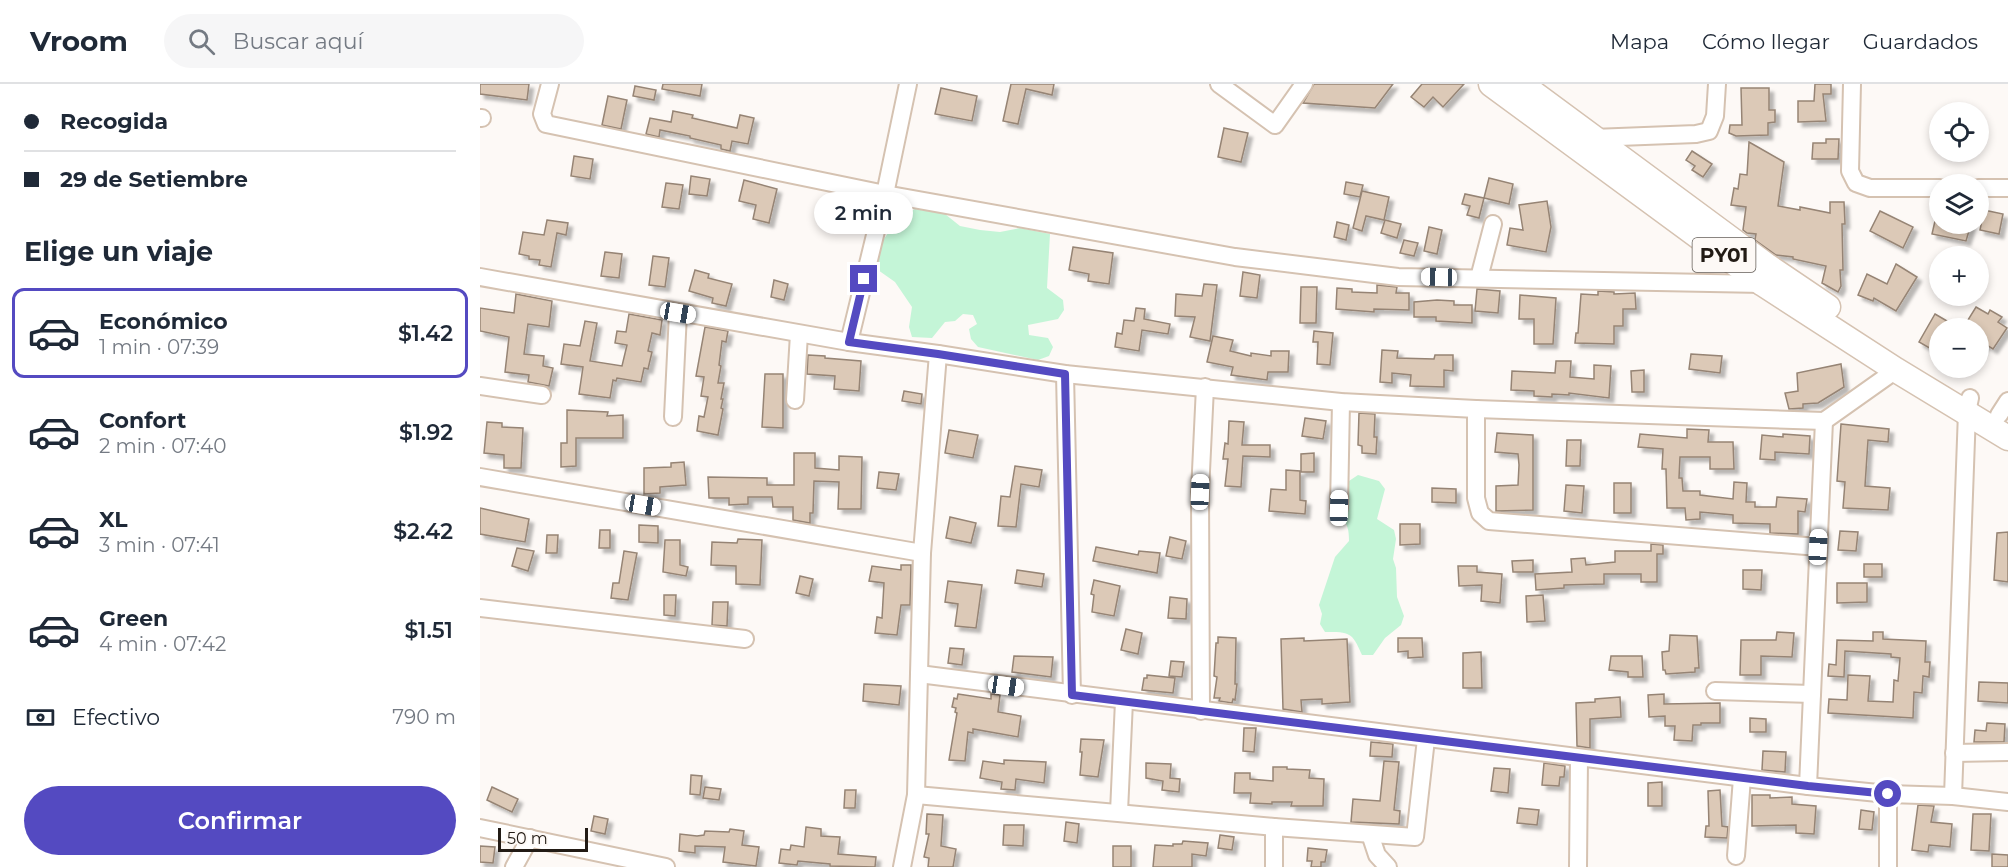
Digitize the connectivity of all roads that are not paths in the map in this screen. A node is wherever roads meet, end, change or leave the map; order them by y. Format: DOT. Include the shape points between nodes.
graph roads {
  1 [pos="550,84"];
  2 [pos="908,84"];
  3 [pos="1219,84"];
  4 [pos="1304,84"];
  5 [pos="1491,84"];
  6 [pos="1521,84"];
  7 [pos="1717,84"];
  8 [pos="1852,84"];
  9 [pos="1593,138"];
  10 [pos="1929,188"];
  11 [pos="1989,188"];
  12 [pos="2008,188"];
  13 [pos="885,194"];
  14 [pos="1493,224"];
  15 [pos="480,278"];
  16 [pos="1479,278"];
  17 [pos="1763,284"];
  18 [pos="678,313"];
  19 [pos="799,334"];
  20 [pos="849,342"];
  21 [pos="938,354"];
  22 [pos="1896,369"];
  23 [pos="1065,374"];
  24 [pos="480,386"];
  25 [pos="1205,387"];
  26 [pos="542,395"];
  27 [pos="795,400"];
  28 [pos="1341,402"];
  29 [pos="1968,405"];
  30 [pos="1476,409"];
  31 [pos="2005,412"];
  32 [pos="673,417"];
  33 [pos="1824,421"];
  34 [pos="2008,438"];
  35 [pos="480,477"];
  36 [pos="1339,508"];
  37 [pos="1818,547"];
  38 [pos="922,553"];
  39 [pos="480,608"];
  40 [pos="745,639"];
  41 [pos="919,674"];
  42 [pos="1714,691"];
  43 [pos="1812,694"];
  44 [pos="1072,695"];
  45 [pos="1124,701"];
  46 [pos="1201,711"];
  47 [pos="1426,739"];
  48 [pos="2008,752"];
  49 [pos="1954,753"];
  50 [pos="1579,758"];
  51 [pos="1742,778"];
  52 [pos="1808,786"];
  53 [pos="1888,794"];
  54 [pos="916,795"];
  55 [pos="1953,796"];
  56 [pos="2008,802"];
  57 [pos="1119,812"];
  58 [pos="1274,826"];
  59 [pos="480,828"];
  60 [pos="1370,834"];
  61 [pos="530,838"];
  62 [pos="1736,856"];
  63 [pos="514,867"];
  64 [pos="666,867"];
  65 [pos="902,867"];
  66 [pos="1274,867"];
  67 [pos="1388,867"];
  68 [pos="1578,867"];
  69 [pos="1888,867"];
  1 -- 13 [label="street" via="542,114 546,124"];
  2 -- 13 [label="street"];
  3 -- 4 [label="street" via="1275,126"];
  5 -- 17 [label="highway, PY01"];
  6 -- 9 [label="highway, PY01"];
  7 -- 9 [label="street" via="1715,116 1709,131"];
  8 -- 10 [label="street" via="1850,171 1856,183 1870,188"];
  9 -- 29 [label="highway, PY01" via="1766,265"];
  11 -- 12 [label="street"];
  13 -- 16 [label="street" via="1235,257 1398,277"];
  13 -- 20 [label="street"];
  14 -- 16 [label="street"];
  15 -- 18 [label="street"];
  16 -- 17 [label="street"];
  17 -- 22 [label="highway, PY01"];
  18 -- 19 [label="street"];
  18 -- 32 [label="street"];
  19 -- 20 [label="street"];
  19 -- 27 [label="street"];
  20 -- 21 [label="street"];
  21 -- 23 [label="street"];
  21 -- 38 [label="street"];
  22 -- 29 [label="highway, PY01"];
  22 -- 33 [label="street"];
  23 -- 25 [label="street"];
  23 -- 44 [label="street"];
  24 -- 26 [label="street"];
  25 -- 28 [label="street"];
  25 -- 46 [label="street" via="1200,492"];
  28 -- 30 [label="street"];
  28 -- 36 [label="street"];
  29 -- 31 [label="highway, PY01"];
  29 -- 34 [label="highway, PY01"];
  29 -- 49 [label="street"];
  30 -- 33 [label="street"];
  30 -- 37 [label="street" via="1476,498 1480,513 1489,521"];
  33 -- 37 [label="street"];
  35 -- 38 [label="street"];
  37 -- 43 [label="street"];
  38 -- 41 [label="street"];
  39 -- 40 [label="street"];
  41 -- 44 [label="street"];
  41 -- 54 [label="street"];
  42 -- 43 [label="street"];
  43 -- 52 [label="street"];
  44 -- 45 [label="street"];
  45 -- 46 [label="street"];
  45 -- 57 [label="street"];
  46 -- 47 [label="street"];
  47 -- 50 [label="street"];
  47 -- 60 [label="street" via="1415,837"];
  48 -- 49 [label="street"];
  49 -- 55 [label="street"];
  50 -- 51 [label="street"];
  50 -- 68 [label="street"];
  51 -- 52 [label="street"];
  51 -- 62 [label="street"];
  52 -- 53 [label="street"];
  53 -- 55 [label="street"];
  53 -- 69 [label="street"];
  54 -- 57 [label="street"];
  54 -- 65 [label="street"];
  55 -- 56 [label="street"];
  57 -- 58 [label="street"];
  58 -- 60 [label="street"];
  58 -- 66 [label="street"];
  59 -- 61 [label="street"];
  60 -- 67 [label="street" via="1377,855"];
  61 -- 63 [label="street"];
  61 -- 64 [label="street"];
}
